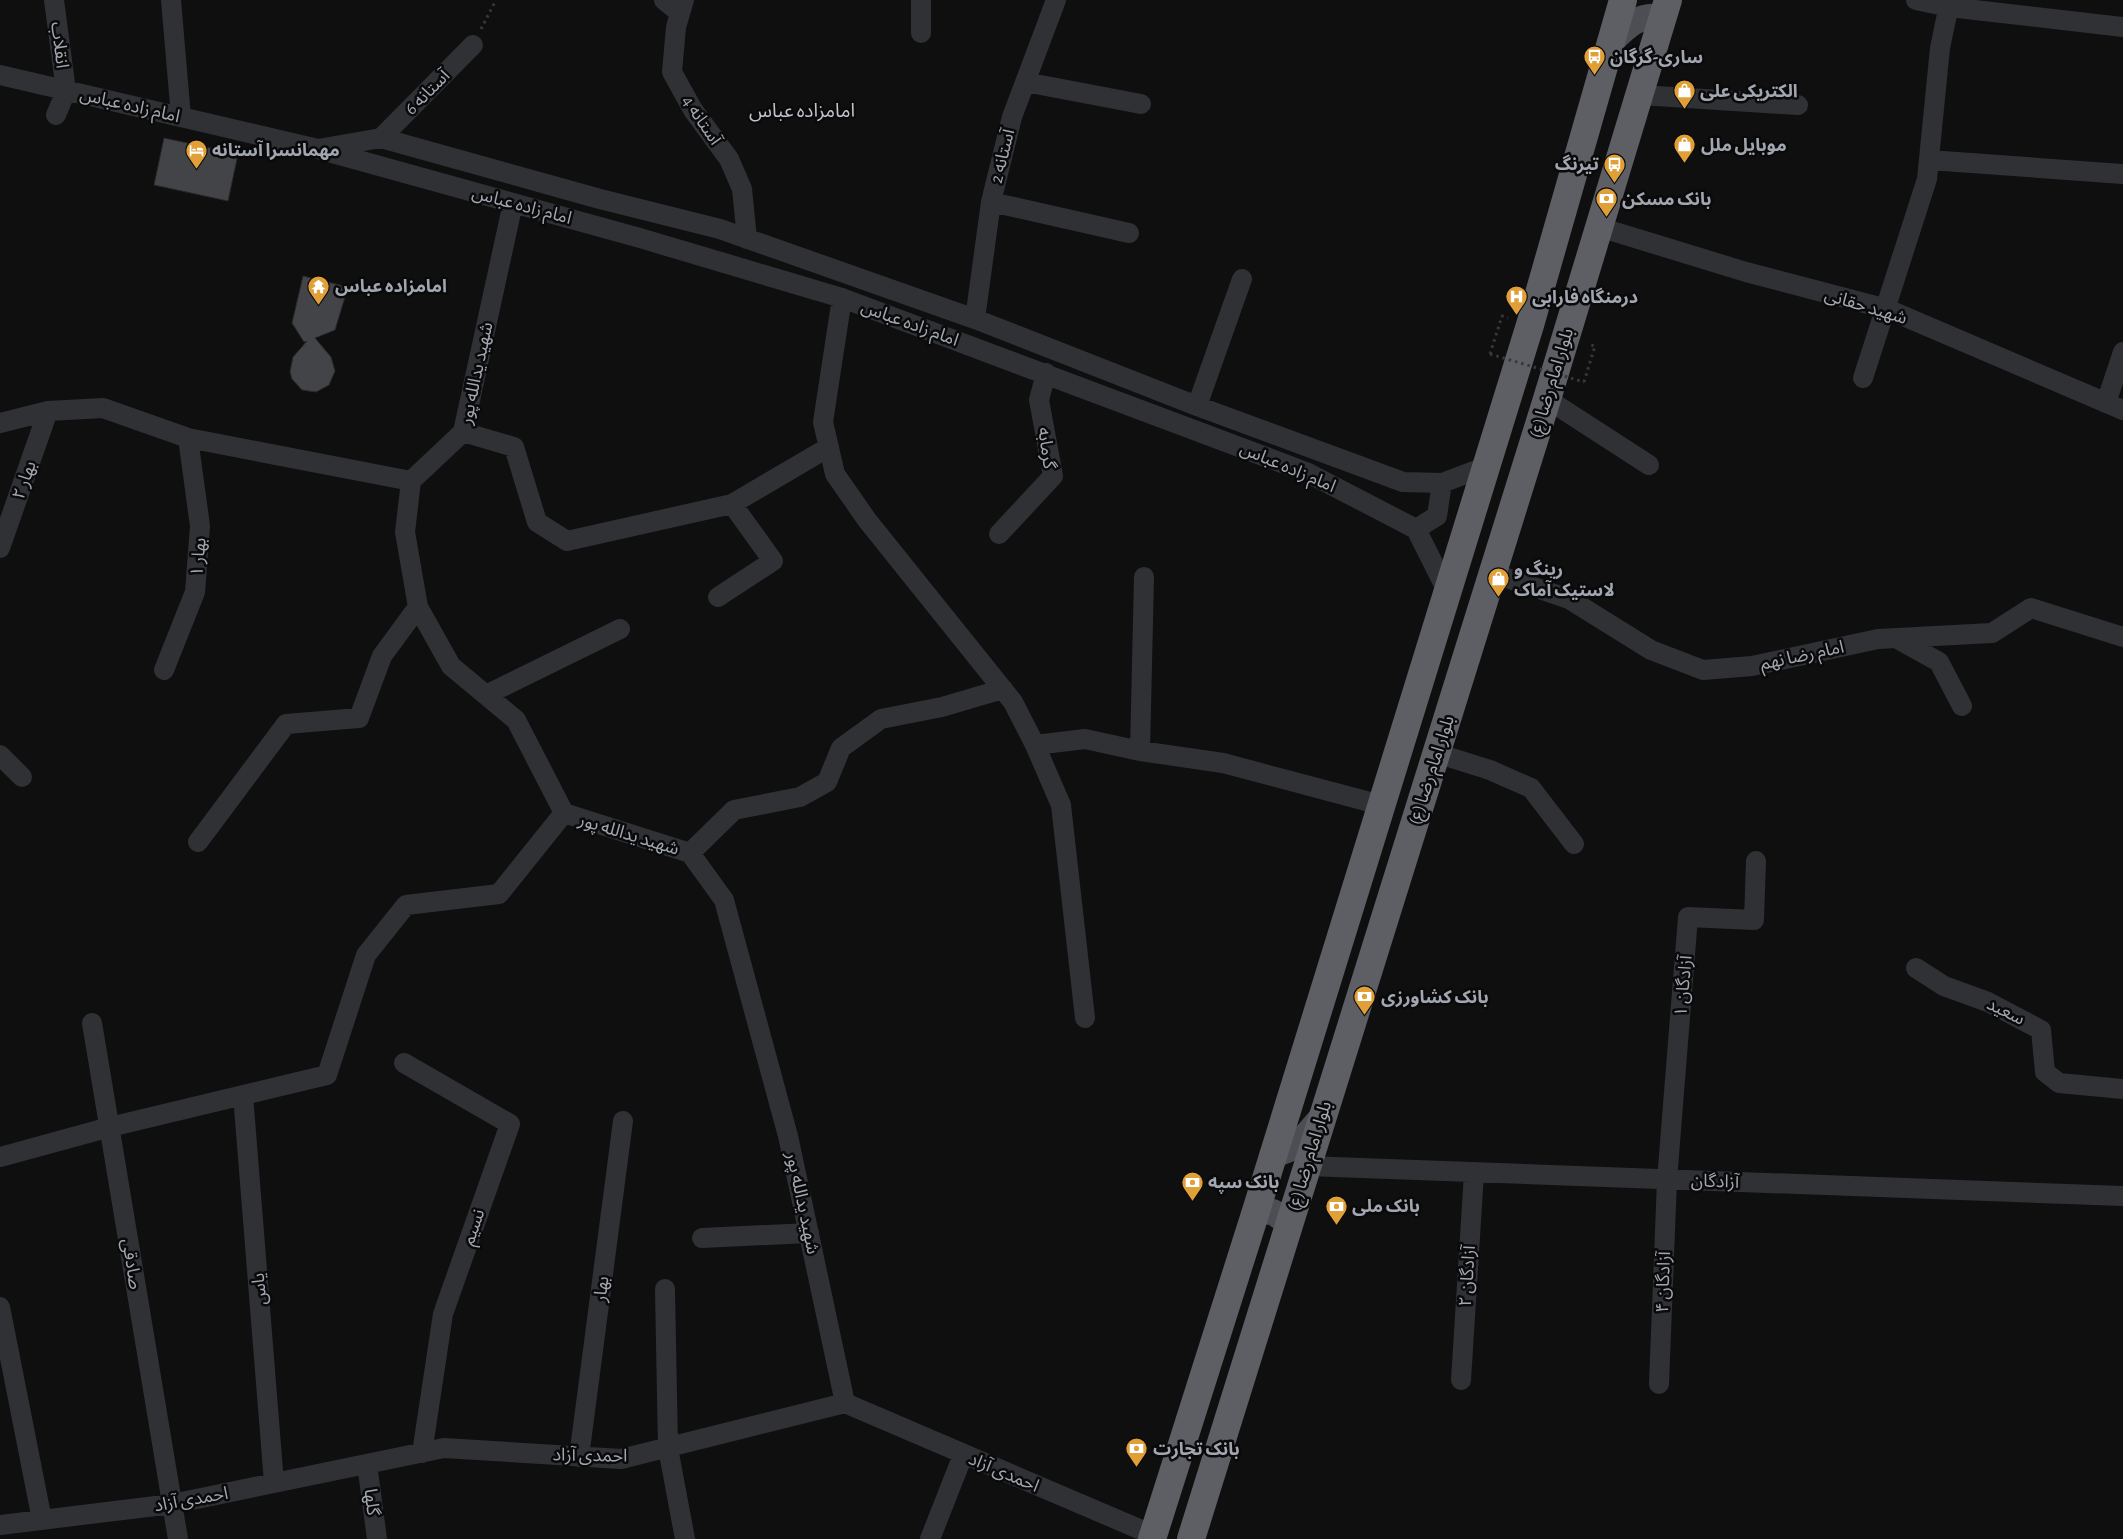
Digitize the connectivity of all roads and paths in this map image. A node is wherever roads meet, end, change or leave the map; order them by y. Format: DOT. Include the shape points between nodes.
graph roads {
  1 [pos="54,0"];
  2 [pos="171,0"];
  3 [pos="496,0"];
  4 [pos="664,0"];
  5 [pos="921,0"];
  6 [pos="1056,0"];
  7 [pos="1623,0"];
  8 [pos="1916,0"];
  9 [pos="1949,3"];
  10 [pos="682,7"];
  11 [pos="1665,9"];
  12 [pos="2123,27"];
  13 [pos="921,33"];
  14 [pos="1610,43"];
  15 [pos="473,45"];
  16 [pos="0,75"];
  17 [pos="1025,82"];
  18 [pos="66,90"];
  19 [pos="1640,95"];
  20 [pos="1141,104"];
  21 [pos="1798,105"];
  22 [pos="56,115"];
  23 [pos="181,117"];
  24 [pos="381,138"];
  25 [pos="318,149"];
  26 [pos="1929,160"];
  27 [pos="2123,174"];
  28 [pos="991,202"];
  29 [pos="513,203"];
  30 [pos="1599,227"];
  31 [pos="1129,233"];
  32 [pos="747,238"];
  33 [pos="1242,279"];
  34 [pos="842,298"];
  35 [pos="1887,309"];
  36 [pos="975,319"];
  37 [pos="2123,352"];
  38 [pos="1490,354"];
  39 [pos="1046,373"];
  40 [pos="1863,378"];
  41 [pos="1584,382"];
  42 [pos="1547,399"];
  43 [pos="1197,406"];
  44 [pos="2114,406"];
  45 [pos="48,411"];
  46 [pos="0,423"];
  47 [pos="463,432"];
  48 [pos="188,438"];
  49 [pos="829,447"];
  50 [pos="1649,465"];
  51 [pos="1486,466"];
  52 [pos="411,481"];
  53 [pos="1442,483"];
  54 [pos="732,504"];
  55 [pos="1416,529"];
  56 [pos="999,534"];
  57 [pos="0,548"];
  58 [pos="1492,573"];
  59 [pos="1144,577"];
  60 [pos="1448,591"];
  61 [pos="718,597"];
  62 [pos="418,607"];
  63 [pos="620,629"];
  64 [pos="2123,637"];
  65 [pos="1896,638"];
  66 [pos="164,670"];
  67 [pos="1003,689"];
  68 [pos="486,695"];
  69 [pos="1962,706"];
  70 [pos="1036,745"];
  71 [pos="1140,751"];
  72 [pos="1436,753"];
  73 [pos="0,755"];
  74 [pos="22,777"];
  75 [pos="1381,805"];
  76 [pos="564,813"];
  77 [pos="198,842"];
  78 [pos="1574,844"];
  79 [pos="690,853"];
  80 [pos="1756,861"];
  81 [pos="1916,968"];
  82 [pos="1085,1018"];
  83 [pos="92,1023"];
  84 [pos="404,1062"];
  85 [pos="2123,1089"];
  86 [pos="243,1095"];
  87 [pos="1322,1117"];
  88 [pos="623,1121"];
  89 [pos="110,1126"];
  90 [pos="1272,1156"];
  91 [pos="0,1157"];
  92 [pos="1307,1166"];
  93 [pos="1474,1173"];
  94 [pos="1667,1180"];
  95 [pos="2123,1196"];
  96 [pos="1256,1211"];
  97 [pos="1289,1223"];
  98 [pos="809,1233"];
  99 [pos="702,1238"];
  100 [pos="665,1289"];
  101 [pos="0,1307"];
  102 [pos="1461,1380"];
  103 [pos="1659,1384"];
  104 [pos="845,1403"];
  105 [pos="668,1448"];
  106 [pos="422,1453"];
  107 [pos="963,1454"];
  108 [pos="579,1457"];
  109 [pos="367,1464"];
  110 [pos="274,1483"];
  111 [pos="172,1504"];
  112 [pos="42,1520"];
  113 [pos="0,1525"];
  114 [pos="1152,1537"];
  115 [pos="178,1539"];
  116 [pos="377,1539"];
  117 [pos="685,1539"];
  118 [pos="930,1539"];
  119 [pos="1190,1539"];
  1 -- 18 [label="street, انقلاب"];
  2 -- 23 [label="street"];
  3 -- 15 [label="path"];
  4 -- 10 [label="street"];
  5 -- 13 [label="street"];
  6 -- 17 [label="street, آستانه 2"];
  7 -- 14 [label="highway, بلوار امام رضا (ع)"];
  8 -- 9 [label="street"];
  9 -- 12 [label="street"];
  9 -- 26 [label="street" via="1940,48"];
  10 -- 32 [label="street, آستانه 4" via="676,27 672,72 693,110 729,159 742,189"];
  11 -- 14 [label="main road" via="1624,28"];
  11 -- 19 [label="highway, بلوار امام رضا (ع)"];
  14 -- 51 [label="highway, بلوار امام رضا (ع)" via="1530,325"];
  15 -- 24 [label="street, آستانه 6"];
  16 -- 18 [label="street, امام زاده عباس"];
  17 -- 20 [label="street"];
  17 -- 28 [label="street, آستانه 2" via="1012,117"];
  18 -- 22 [label="street"];
  18 -- 23 [label="street, امام زاده عباس"];
  19 -- 21 [label="street"];
  19 -- 30 [label="highway, بلوار امام رضا (ع)"];
  23 -- 25 [label="street, امام زاده عباس"];
  24 -- 25 [label="street, امام زاده عباس"];
  24 -- 32 [label="street, امام زاده عباس"];
  25 -- 29 [label="street, امام زاده عباس"];
  26 -- 27 [label="street"];
  26 -- 35 [label="street" via="1927,179"];
  28 -- 31 [label="street"];
  28 -- 36 [label="street, آستانه 2"];
  29 -- 34 [label="street, امام زاده عباس"];
  29 -- 47 [label="street, شهید یدالله پور"];
  30 -- 35 [label="street, شهید حقانی" via="1746,272"];
  30 -- 42 [label="highway, بلوار امام رضا (ع)"];
  32 -- 36 [label="street, امام زاده عباس"];
  33 -- 43 [label="street"];
  34 -- 39 [label="street, امام زاده عباس"];
  34 -- 49 [label="street" via="823,422"];
  35 -- 40 [label="street"];
  35 -- 44 [label="street, شهید حقانی"];
  36 -- 43 [label="street, امام زاده عباس"];
  37 -- 44 [label="street"];
  38 -- 41 [label="path, bridge"];
  39 -- 55 [label="street, امام زاده عباس" via="1306,472"];
  39 -- 56 [label="street, گرمابه" via="1039,400 1053,476"];
  42 -- 50 [label="street"];
  42 -- 58 [label="highway, بلوار امام رضا (ع)"];
  43 -- 53 [label="street, امام زاده عباس" via="1403,482"];
  45 -- 46 [label="street"];
  45 -- 48 [label="street" via="103,408"];
  45 -- 57 [label="street, بهار ۲"];
  47 -- 52 [label="street, شهید یدالله پور"];
  47 -- 54 [label="street" via="514,447 538,522 567,540"];
  48 -- 52 [label="street"];
  48 -- 66 [label="street, بهار ۱" via="200,526 195,592"];
  49 -- 54 [label="street"];
  49 -- 67 [label="street" via="835,474 867,520"];
  51 -- 53 [label="street, امام زاده عباس"];
  51 -- 60 [label="highway, بلوار امام رضا (ع)"];
  52 -- 62 [label="street, شهید یدالله پور" via="405,532"];
  53 -- 55 [label="street" via="1437,516"];
  54 -- 61 [label="street" via="773,560"];
  55 -- 60 [label="street"];
  58 -- 65 [label="street, امام رضا نهم" via="1569,599 1651,650 1703,670 1752,666"];
  58 -- 72 [label="highway, بلوار امام رضا (ع)"];
  59 -- 71 [label="street"];
  60 -- 75 [label="highway, بلوار امام رضا (ع)"];
  62 -- 68 [label="street, شهید یدالله پور" via="451,666"];
  62 -- 77 [label="street" via="382,656 359,718 286,724"];
  63 -- 68 [label="street"];
  64 -- 65 [label="street, امام رضا نهم" via="2031,608 1992,633"];
  65 -- 69 [label="street" via="1939,662"];
  67 -- 70 [label="street"];
  67 -- 79 [label="street" via="942,707 881,719 840,748 827,782 800,797 734,810"];
  68 -- 76 [label="street, شهید یدالله پور" via="516,720"];
  70 -- 71 [label="street" via="1085,739"];
  70 -- 82 [label="street" via="1061,805"];
  71 -- 75 [label="street" via="1223,763"];
  72 -- 78 [label="street" via="1490,770 1531,788"];
  72 -- 87 [label="highway, بلوار امام رضا (ع)"];
  73 -- 74 [label="street"];
  75 -- 90 [label="highway, بلوار امام رضا (ع)"];
  76 -- 79 [label="street, شهید یدالله پور"];
  76 -- 86 [label="street" via="499,894 406,905 366,955 328,1075"];
  79 -- 98 [label="street, شهید یدالله پور" via="724,900 788,1136"];
  80 -- 94 [label="street, آزادگان ۱" via="1754,920 1688,917"];
  81 -- 85 [label="street, سعید" via="1944,986 1988,1002 2041,1030 2045,1072 2059,1083"];
  83 -- 89 [label="street, صادقی"];
  84 -- 106 [label="street, نسیم" via="510,1124 443,1314"];
  86 -- 89 [label="street"];
  86 -- 110 [label="street, یاس"];
  87 -- 90 [label="main road" via="1297,1146"];
  87 -- 92 [label="highway, بلوار امام رضا (ع)"];
  88 -- 108 [label="street, بهار"];
  89 -- 91 [label="street"];
  89 -- 111 [label="street, صادقی"];
  90 -- 96 [label="highway, بلوار امام رضا (ع)"];
  92 -- 93 [label="street, آزادگان"];
  92 -- 97 [label="highway, بلوار امام رضا (ع)"];
  93 -- 94 [label="street, آزادگان"];
  93 -- 102 [label="street, آزادگان ۲"];
  94 -- 95 [label="street, آزادگان"];
  94 -- 103 [label="street, آزادگان ۴"];
  96 -- 97 [label="main road" via="1273,1212"];
  96 -- 114 [label="highway, بلوار امام رضا (ع)"];
  97 -- 119 [label="highway, بلوار امام رضا (ع)"];
  98 -- 99 [label="street"];
  98 -- 104 [label="street, شهید یدالله پور"];
  100 -- 105 [label="street"];
  101 -- 112 [label="street"];
  104 -- 105 [label="street, احمدی آزاد"];
  104 -- 107 [label="street, احمدی آزاد"];
  105 -- 108 [label="street, احمدی آزاد" via="621,1460"];
  105 -- 117 [label="street"];
  106 -- 108 [label="street, احمدی آزاد" via="444,1448"];
  106 -- 109 [label="street, احمدی آزاد"];
  107 -- 114 [label="street, احمدی آزاد"];
  107 -- 118 [label="street"];
  109 -- 110 [label="street, احمدی آزاد"];
  109 -- 116 [label="street, گلها"];
  110 -- 111 [label="street, احمدی آزاد"];
  111 -- 112 [label="street, احمدی آزاد"];
  111 -- 115 [label="street, صادقی"];
  112 -- 113 [label="street, احمدی آزاد"];
}
